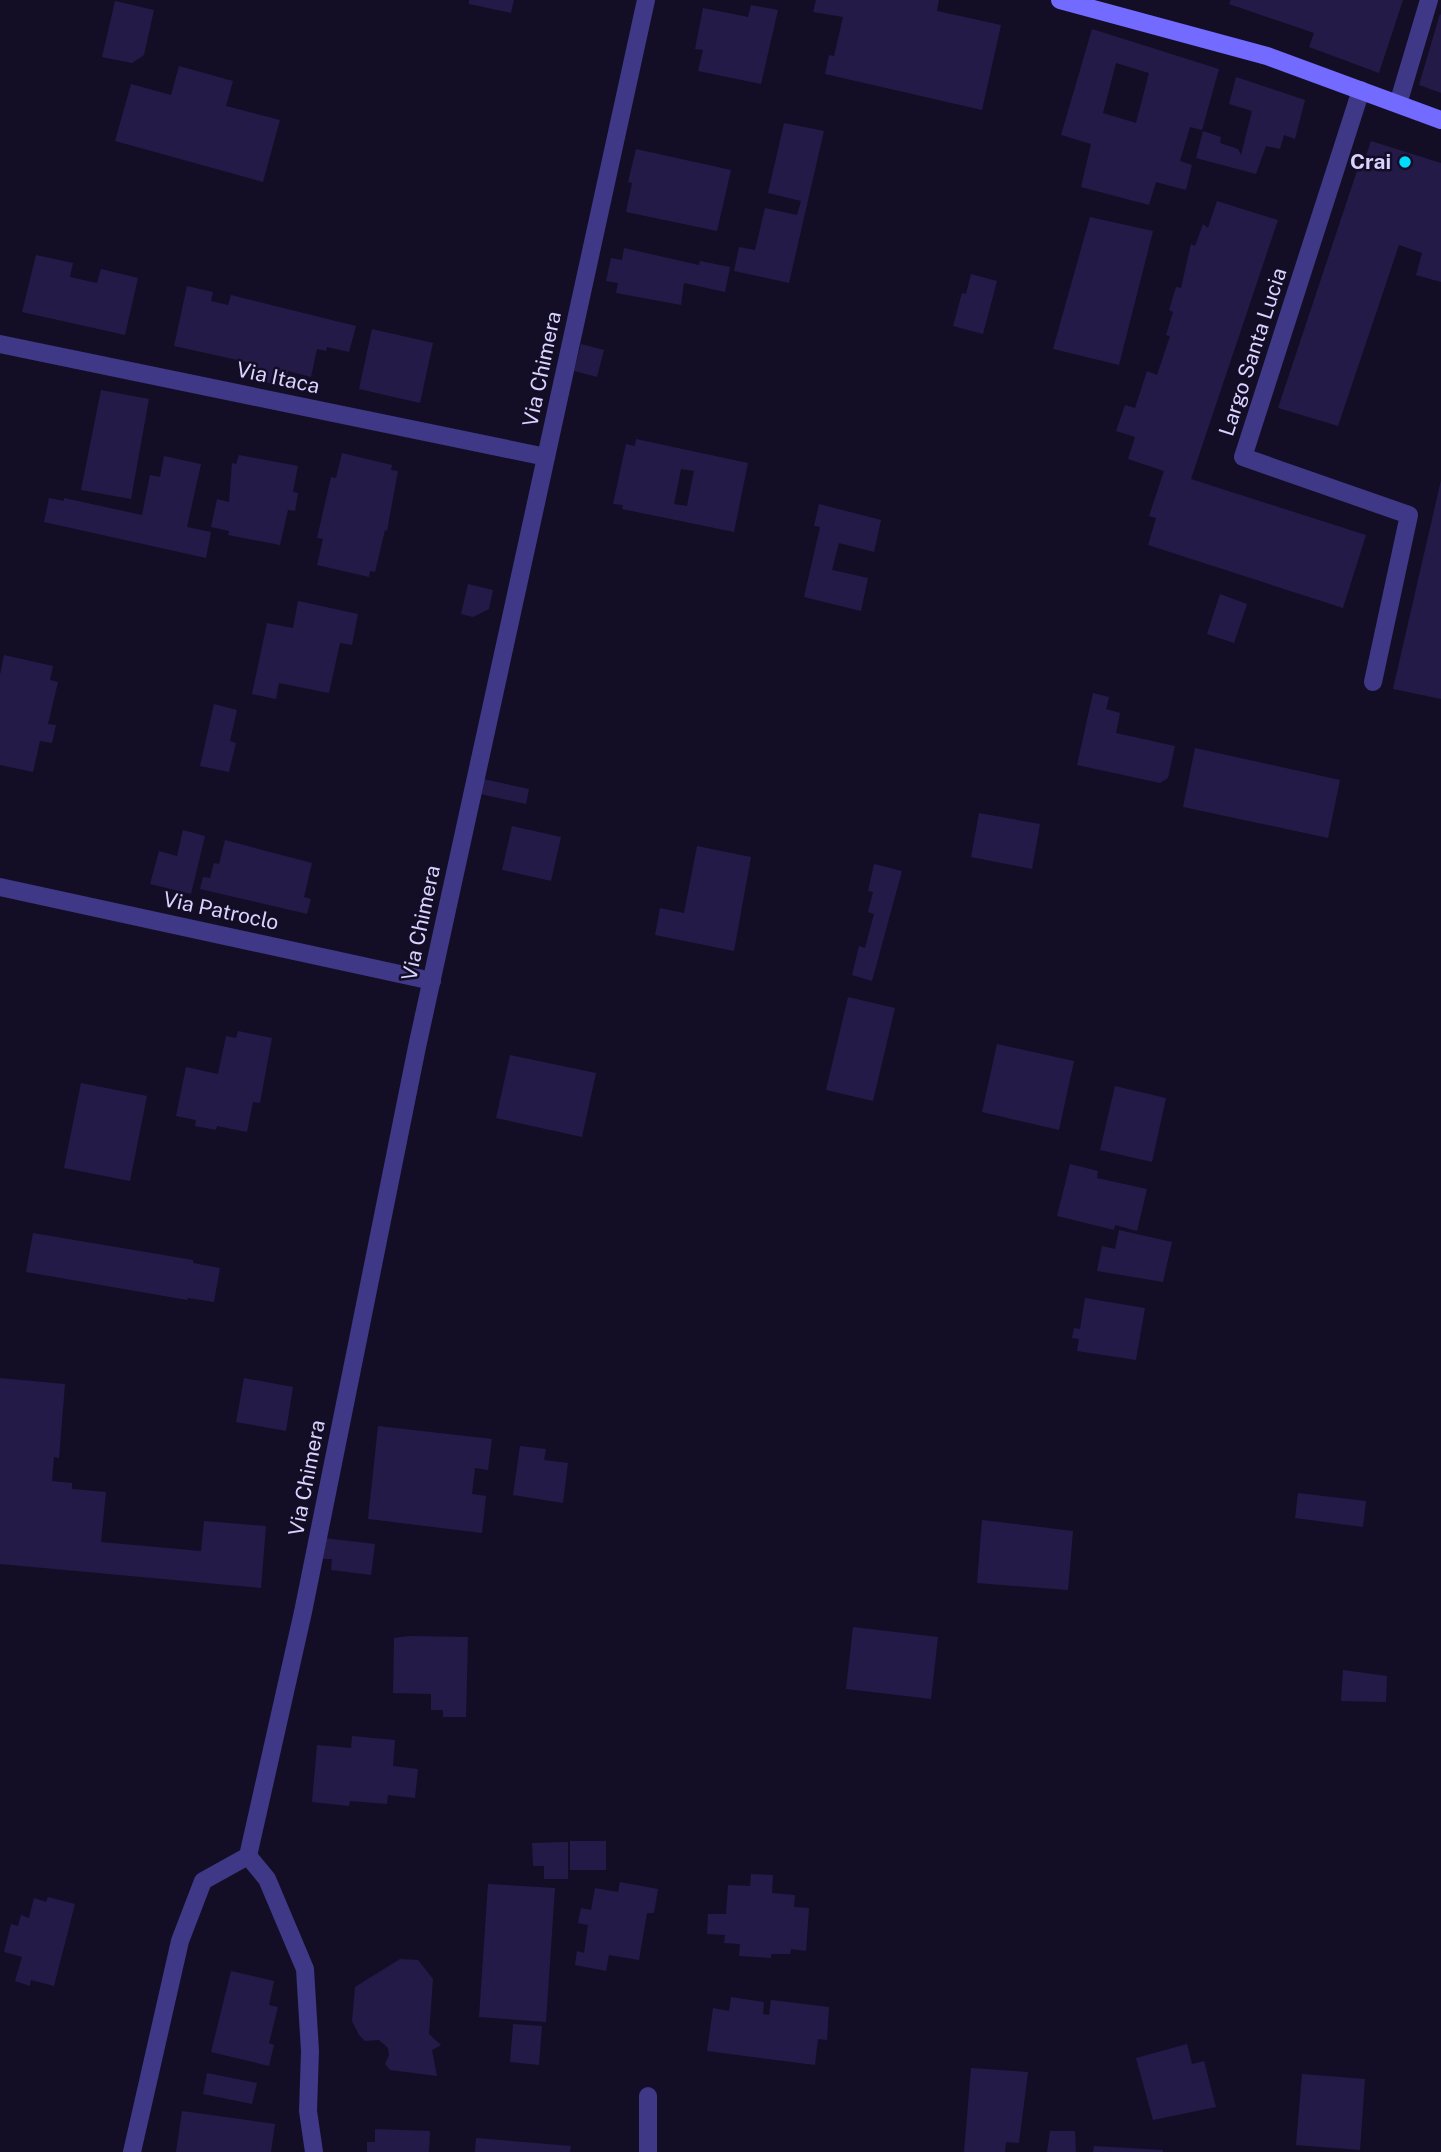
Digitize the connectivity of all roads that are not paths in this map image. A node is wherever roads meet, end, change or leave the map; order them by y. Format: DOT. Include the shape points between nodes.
graph roads {
  1 [pos="646,0"];
  2 [pos="1060,0"];
  3 [pos="1429,0"];
  4 [pos="1093,4"];
  5 [pos="1361,90"];
  6 [pos="1398,104"];
  7 [pos="1441,120"];
  8 [pos="0,344"];
  9 [pos="546,457"];
  10 [pos="1373,681"];
  11 [pos="0,887"];
  12 [pos="432,981"];
  13 [pos="248,1856"];
  14 [pos="649,2096"];
  15 [pos="132,2152"];
  16 [pos="314,2152"];
  17 [pos="648,2152"];
  1 -- 9 [label="street, Via Chimera"];
  2 -- 4 [label="main road"];
  3 -- 6 [label="street"];
  4 -- 5 [label="main road" via="1267,56"];
  5 -- 6 [label="main road"];
  5 -- 10 [label="street, Largo Santa Lucia" via="1243,457 1409,515"];
  6 -- 7 [label="main road"];
  8 -- 9 [label="street, Via Itaca"];
  9 -- 12 [label="street, Via Chimera"];
  11 -- 12 [label="street, Via Patroclo"];
  12 -- 13 [label="street, Via Chimera" via="303,1612"];
  13 -- 15 [label="street" via="203,1881 180,1941"];
  13 -- 16 [label="street" via="267,1879 305,1969 308,2112"];
  14 -- 17 [label="street"];
}
